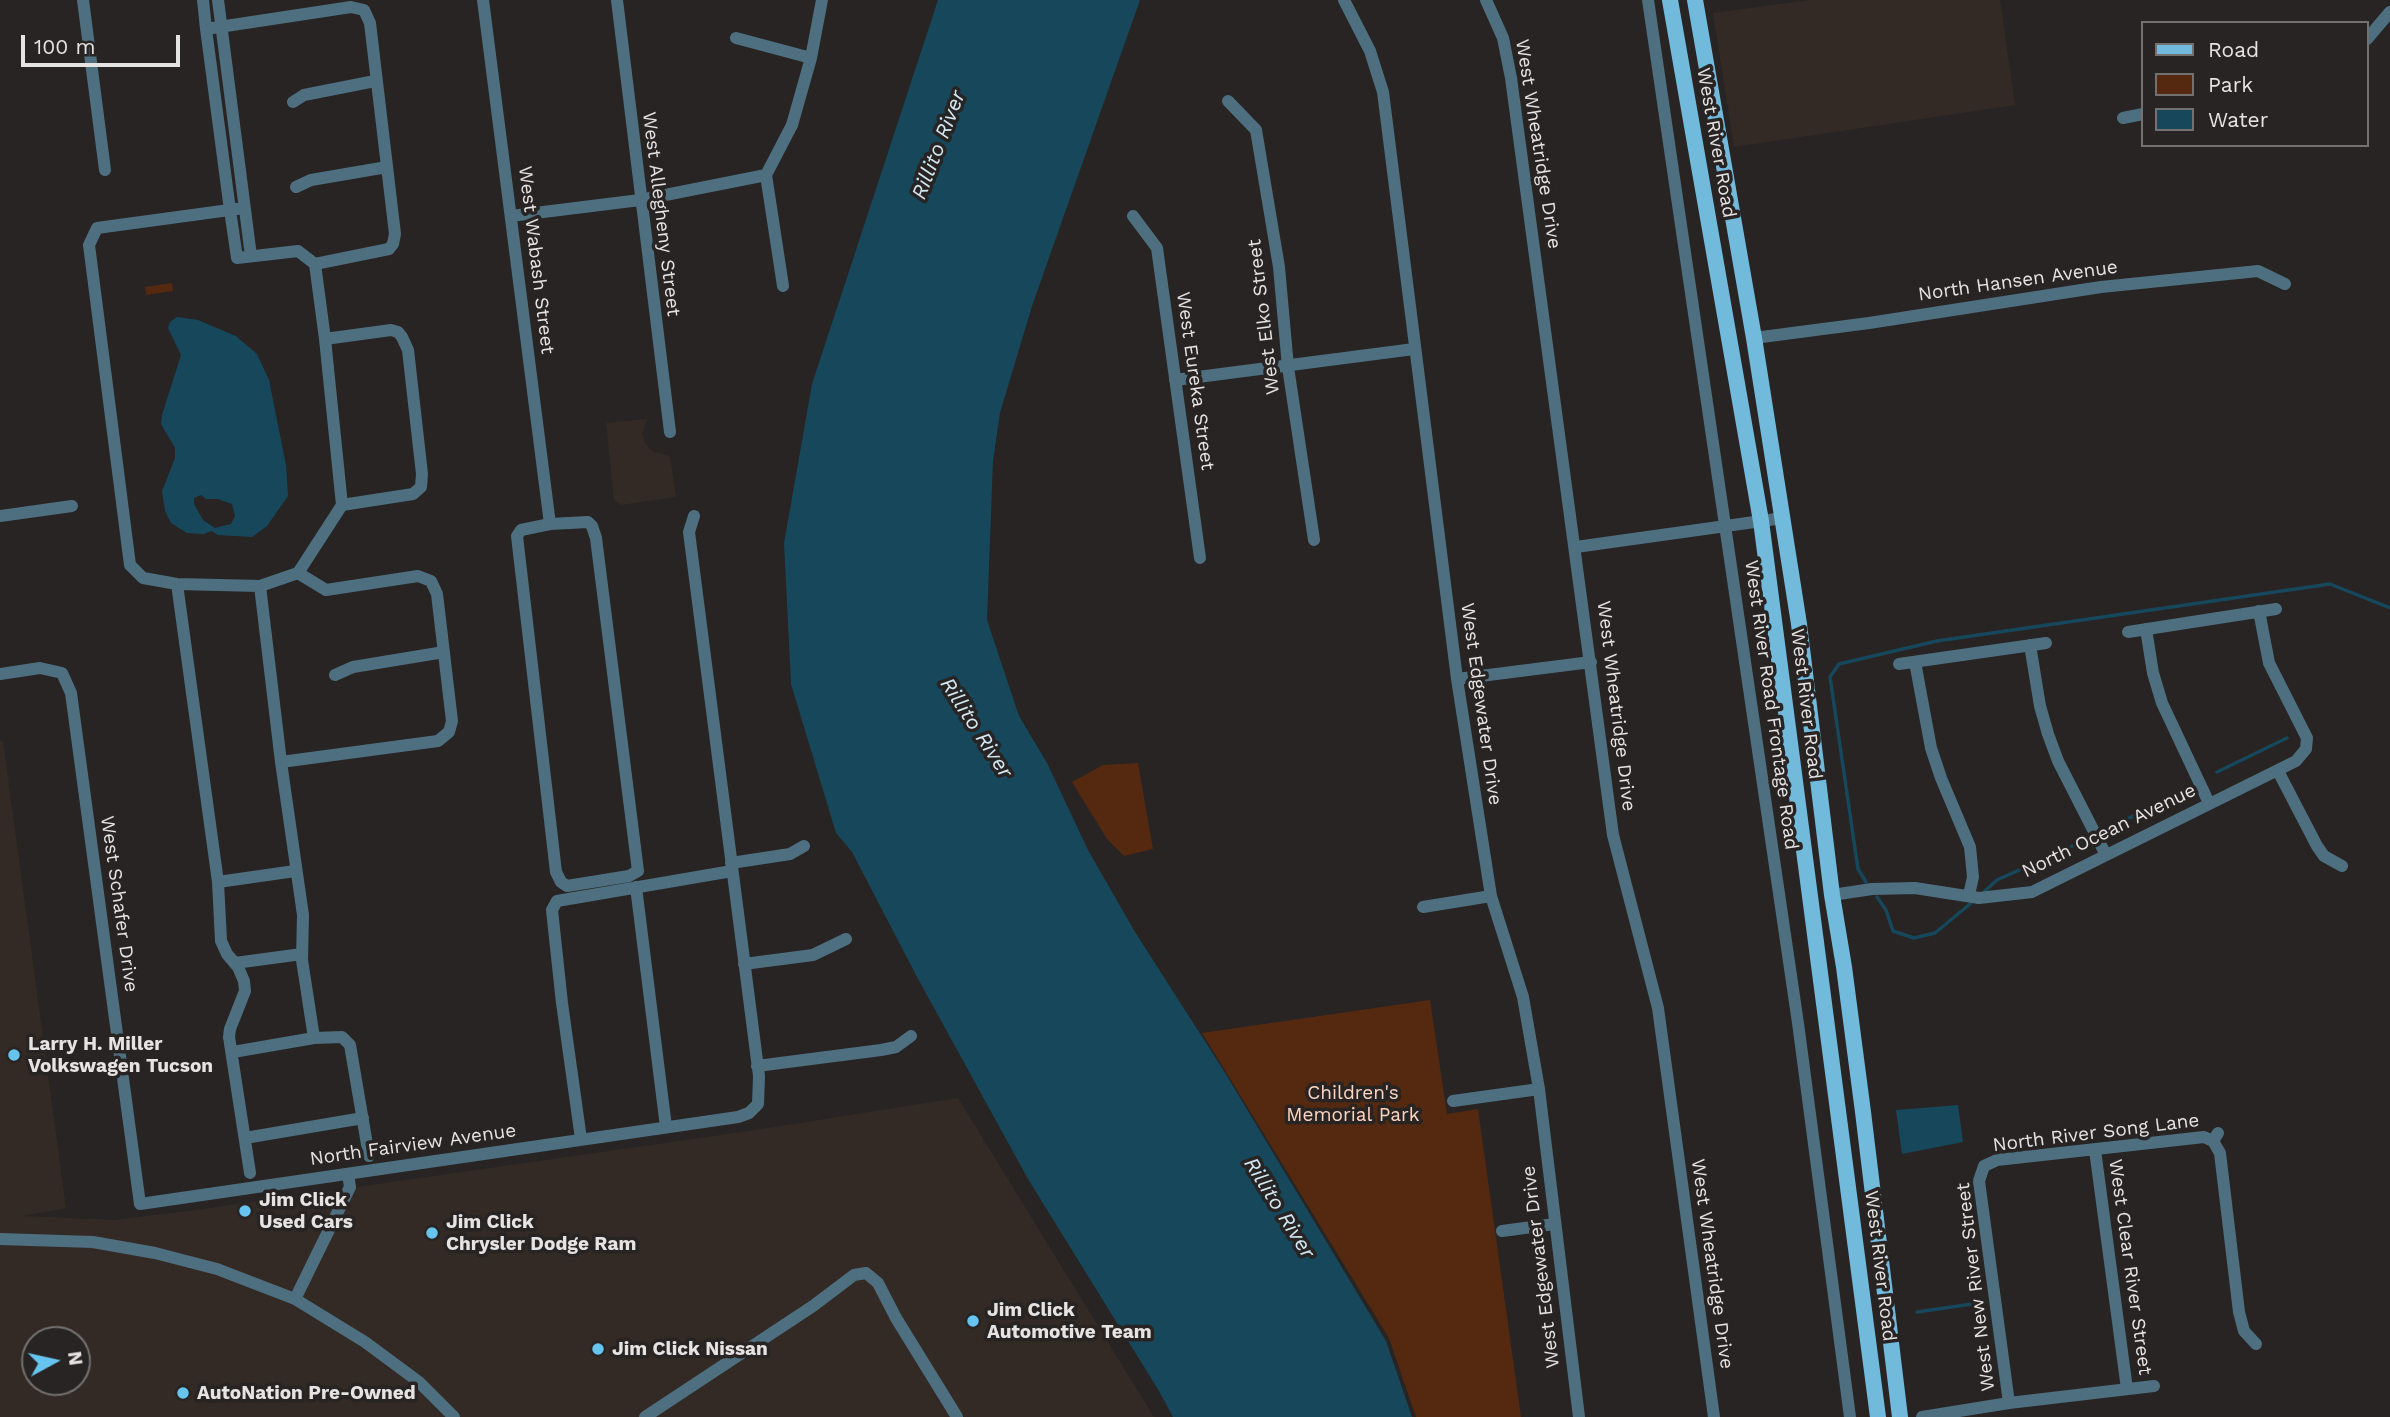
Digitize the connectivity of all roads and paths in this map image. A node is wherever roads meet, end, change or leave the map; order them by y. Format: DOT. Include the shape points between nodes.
graph roads {
  1 [pos="83,0"];
  2 [pos="203,0"];
  3 [pos="218,0"];
  4 [pos="483,0"];
  5 [pos="617,0"];
  6 [pos="822,0"];
  7 [pos="1344,0"];
  8 [pos="1486,0"];
  9 [pos="1648,0"];
  10 [pos="1670,0"];
  11 [pos="1695,0"];
  12 [pos="2390,12"];
  13 [pos="221,26"];
  14 [pos="206,29"];
  15 [pos="2369,37"];
  16 [pos="736,38"];
  17 [pos="811,58"];
  18 [pos="375,81"];
  19 [pos="1228,101"];
  20 [pos="293,102"];
  21 [pos="2142,114"];
  22 [pos="2123,118"];
  23 [pos="387,167"];
  24 [pos="105,170"];
  25 [pos="766,175"];
  26 [pos="296,187"];
  27 [pos="640,200"];
  28 [pos="244,208"];
  29 [pos="230,210"];
  30 [pos="512,216"];
  31 [pos="1133,216"];
  32 [pos="251,256"];
  33 [pos="315,264"];
  34 [pos="2286,284"];
  35 [pos="783,286"];
  36 [pos="1754,338"];
  37 [pos="325,339"];
  38 [pos="1414,349"];
  39 [pos="1289,367"];
  40 [pos="1175,380"];
  41 [pos="670,432"];
  42 [pos="342,505"];
  43 [pos="72,506"];
  44 [pos="0,516"];
  45 [pos="694,516"];
  46 [pos="1783,518"];
  47 [pos="1761,521"];
  48 [pos="550,524"];
  49 [pos="1725,527"];
  50 [pos="1314,540"];
  51 [pos="1576,548"];
  52 [pos="1200,558"];
  53 [pos="298,573"];
  54 [pos="177,584"];
  55 [pos="260,586"];
  56 [pos="2276,609"];
  57 [pos="2259,611"];
  58 [pos="2146,629"];
  59 [pos="2128,632"];
  60 [pos="2046,643"];
  61 [pos="2030,645"];
  62 [pos="444,652"];
  63 [pos="71,662"];
  64 [pos="1591,662"];
  65 [pos="1915,662"];
  66 [pos="1899,664"];
  67 [pos="62,673"];
  68 [pos="0,674"];
  69 [pos="335,675"];
  70 [pos="1457,680"];
  71 [pos="281,762"];
  72 [pos="2278,771"];
  73 [pos="2209,803"];
  74 [pos="804,846"];
  75 [pos="2106,855"];
  76 [pos="2342,866"];
  77 [pos="732,867"];
  78 [pos="295,871"];
  79 [pos="218,882"];
  80 [pos="636,887"];
  81 [pos="1832,895"];
  82 [pos="1969,895"];
  83 [pos="1491,896"];
  84 [pos="1423,906"];
  85 [pos="846,939"];
  86 [pos="302,954"];
  87 [pos="235,963"];
  88 [pos="744,964"];
  89 [pos="911,1037"];
  90 [pos="314,1038"];
  91 [pos="233,1052"];
  92 [pos="757,1066"];
  93 [pos="1538,1089"];
  94 [pos="1453,1101"];
  95 [pos="363,1118"];
  96 [pos="666,1127"];
  97 [pos="245,1138"];
  98 [pos="581,1139"];
  99 [pos="2095,1150"];
  100 [pos="369,1156"];
  101 [pos="1980,1164"];
  102 [pos="250,1173"];
  103 [pos="348,1174"];
  104 [pos="140,1204"];
  105 [pos="1555,1224"];
  106 [pos="1502,1231"];
  107 [pos="0,1239"];
  108 [pos="295,1299"];
  109 [pos="2256,1344"];
  110 [pos="2154,1386"];
  111 [pos="2127,1389"];
  112 [pos="2009,1403"];
  113 [pos="454,1417"];
  114 [pos="645,1417"];
  115 [pos="957,1417"];
  116 [pos="1579,1417"];
  117 [pos="1714,1417"];
  118 [pos="1850,1417"];
  119 [pos="1878,1417"];
  120 [pos="1900,1417"];
  121 [pos="1922,1417"];
  1 -- 24 [label="street"];
  2 -- 14 [label="street"];
  3 -- 13 [label="street"];
  4 -- 30 [label="street, West Wabash Street"];
  5 -- 27 [label="street, West Allegheny Street"];
  6 -- 17 [label="street"];
  7 -- 38 [label="street, West Edgewater Drive" via="1370,51 1383,92"];
  8 -- 51 [label="street, West Wheatridge Drive" via="1503,38 1511,78"];
  9 -- 49 [label="street, West River Road Frontage Road"];
  10 -- 47 [label="main road, West River Road"];
  11 -- 36 [label="main road, West River Road"];
  12 -- 15 [label="street"];
  13 -- 14 [label="street"];
  13 -- 18 [label="street" via="351,7 364,10 370,23"];
  13 -- 28 [label="street"];
  14 -- 29 [label="street"];
  16 -- 17 [label="street"];
  17 -- 25 [label="street" via="792,125"];
  18 -- 20 [label="street" via="304,95"];
  18 -- 23 [label="street"];
  19 -- 39 [label="street, West Elko Street" via="1256,130 1279,267"];
  21 -- 22 [label="street"];
  23 -- 26 [label="street" via="311,180"];
  23 -- 33 [label="street" via="393,244 383,251"];
  25 -- 27 [label="street"];
  25 -- 35 [label="street"];
  27 -- 30 [label="street"];
  27 -- 41 [label="street, West Allegheny Street"];
  28 -- 29 [label="street"];
  28 -- 32 [label="street"];
  29 -- 32 [label="street" via="237,258"];
  29 -- 54 [label="street" via="97,228 89,245 130,565 143,578"];
  30 -- 48 [label="street, West Wabash Street"];
  31 -- 40 [label="street, West Eureka Street" via="1157,248"];
  32 -- 33 [label="street" via="298,251"];
  33 -- 37 [label="street"];
  34 -- 36 [label="street, North Hansen Avenue" via="2259,271 2101,287"];
  36 -- 46 [label="main road, West River Road"];
  37 -- 42 [label="street"];
  37 -- 42 [label="street" via="391,330 402,337 408,350 422,474 421,487 413,494"];
  38 -- 39 [label="street"];
  38 -- 70 [label="street, West Edgewater Drive"];
  39 -- 40 [label="street"];
  39 -- 50 [label="street, West Elko Street"];
  40 -- 52 [label="street, West Eureka Street"];
  42 -- 53 [label="street"];
  43 -- 44 [label="street"];
  45 -- 77 [label="street" via="689,532"];
  46 -- 47 [label="street"];
  46 -- 81 [label="main road, West River Road"];
  47 -- 49 [label="street"];
  47 -- 119 [label="main road, West River Road"];
  48 -- 48 [label="street" via="588,522 596,538 638,872 567,886 556,872 517,536 521,530"];
  49 -- 51 [label="street"];
  49 -- 118 [label="street, West River Road Frontage Road"];
  51 -- 64 [label="street, West Wheatridge Drive"];
  53 -- 55 [label="street"];
  53 -- 62 [label="street" via="326,590 418,576 431,581 437,594"];
  54 -- 55 [label="street"];
  54 -- 79 [label="street"];
  55 -- 71 [label="street"];
  56 -- 57 [label="street"];
  57 -- 58 [label="street"];
  57 -- 72 [label="street, North Ocean Avenue" via="2269,663 2312,750"];
  58 -- 59 [label="street"];
  58 -- 73 [label="street" via="2162,703"];
  60 -- 61 [label="street"];
  61 -- 65 [label="street"];
  61 -- 75 [label="street" via="2048,734"];
  62 -- 69 [label="street" via="353,667"];
  62 -- 71 [label="street" via="452,721 449,732 438,741"];
  63 -- 67 [label="street"];
  64 -- 70 [label="street"];
  64 -- 117 [label="street, West Wheatridge Drive" via="1613,835 1658,1008"];
  65 -- 66 [label="street"];
  65 -- 82 [label="street" via="1931,748 1970,847 1973,877"];
  67 -- 68 [label="street" via="40,668"];
  67 -- 104 [label="street, West Schafer Drive" via="71,693"];
  70 -- 83 [label="street, West Edgewater Drive"];
  71 -- 78 [label="street"];
  72 -- 73 [label="street, North Ocean Avenue"];
  72 -- 76 [label="street" via="2317,846"];
  73 -- 75 [label="street, North Ocean Avenue"];
  74 -- 77 [label="street"];
  75 -- 82 [label="street, North Ocean Avenue" via="2032,892 1990,898"];
  77 -- 80 [label="street"];
  77 -- 88 [label="street"];
  78 -- 79 [label="street"];
  78 -- 86 [label="street" via="303,915"];
  79 -- 87 [label="street" via="221,941"];
  80 -- 96 [label="street"];
  80 -- 98 [label="street" via="557,901 552,910"];
  81 -- 82 [label="street, North Ocean Avenue" via="1915,888"];
  81 -- 120 [label="main road, West River Road"];
  83 -- 84 [label="street"];
  83 -- 93 [label="street, West Edgewater Drive" via="1523,997"];
  85 -- 88 [label="street" via="813,955"];
  86 -- 87 [label="street"];
  86 -- 90 [label="street"];
  87 -- 91 [label="street" via="245,991 230,1028"];
  88 -- 92 [label="street"];
  89 -- 92 [label="street" via="881,1050"];
  90 -- 91 [label="street"];
  90 -- 95 [label="street" via="342,1037 350,1045"];
  91 -- 97 [label="street"];
  92 -- 96 [label="street, North Fairview Avenue" via="758,1104 754,1110 738,1117"];
  93 -- 94 [label="street"];
  93 -- 105 [label="street, West Edgewater Drive"];
  95 -- 97 [label="street"];
  95 -- 100 [label="street"];
  96 -- 98 [label="street, North Fairview Avenue"];
  97 -- 102 [label="street"];
  98 -- 103 [label="street, North Fairview Avenue"];
  99 -- 101 [label="street, North River Song Lane"];
  99 -- 109 [label="street, North River Song Lane" via="2216,1137 2239,1312 2244,1331"];
  99 -- 111 [label="street, West Clear River Street"];
  101 -- 112 [label="street, West New River Street"];
  103 -- 104 [label="street, North Fairview Avenue"];
  103 -- 108 [label="street" via="350,1187"];
  105 -- 106 [label="street"];
  105 -- 116 [label="street, West Edgewater Drive"];
  107 -- 108 [label="street" via="93,1242 155,1253 217,1269"];
  108 -- 113 [label="street" via="402,1369"];
  110 -- 111 [label="street, West New River Street"];
  111 -- 112 [label="street, West New River Street"];
  112 -- 121 [label="street, West New River Street"];
  114 -- 115 [label="street" via="855,1275 866,1273 878,1283"];
}
